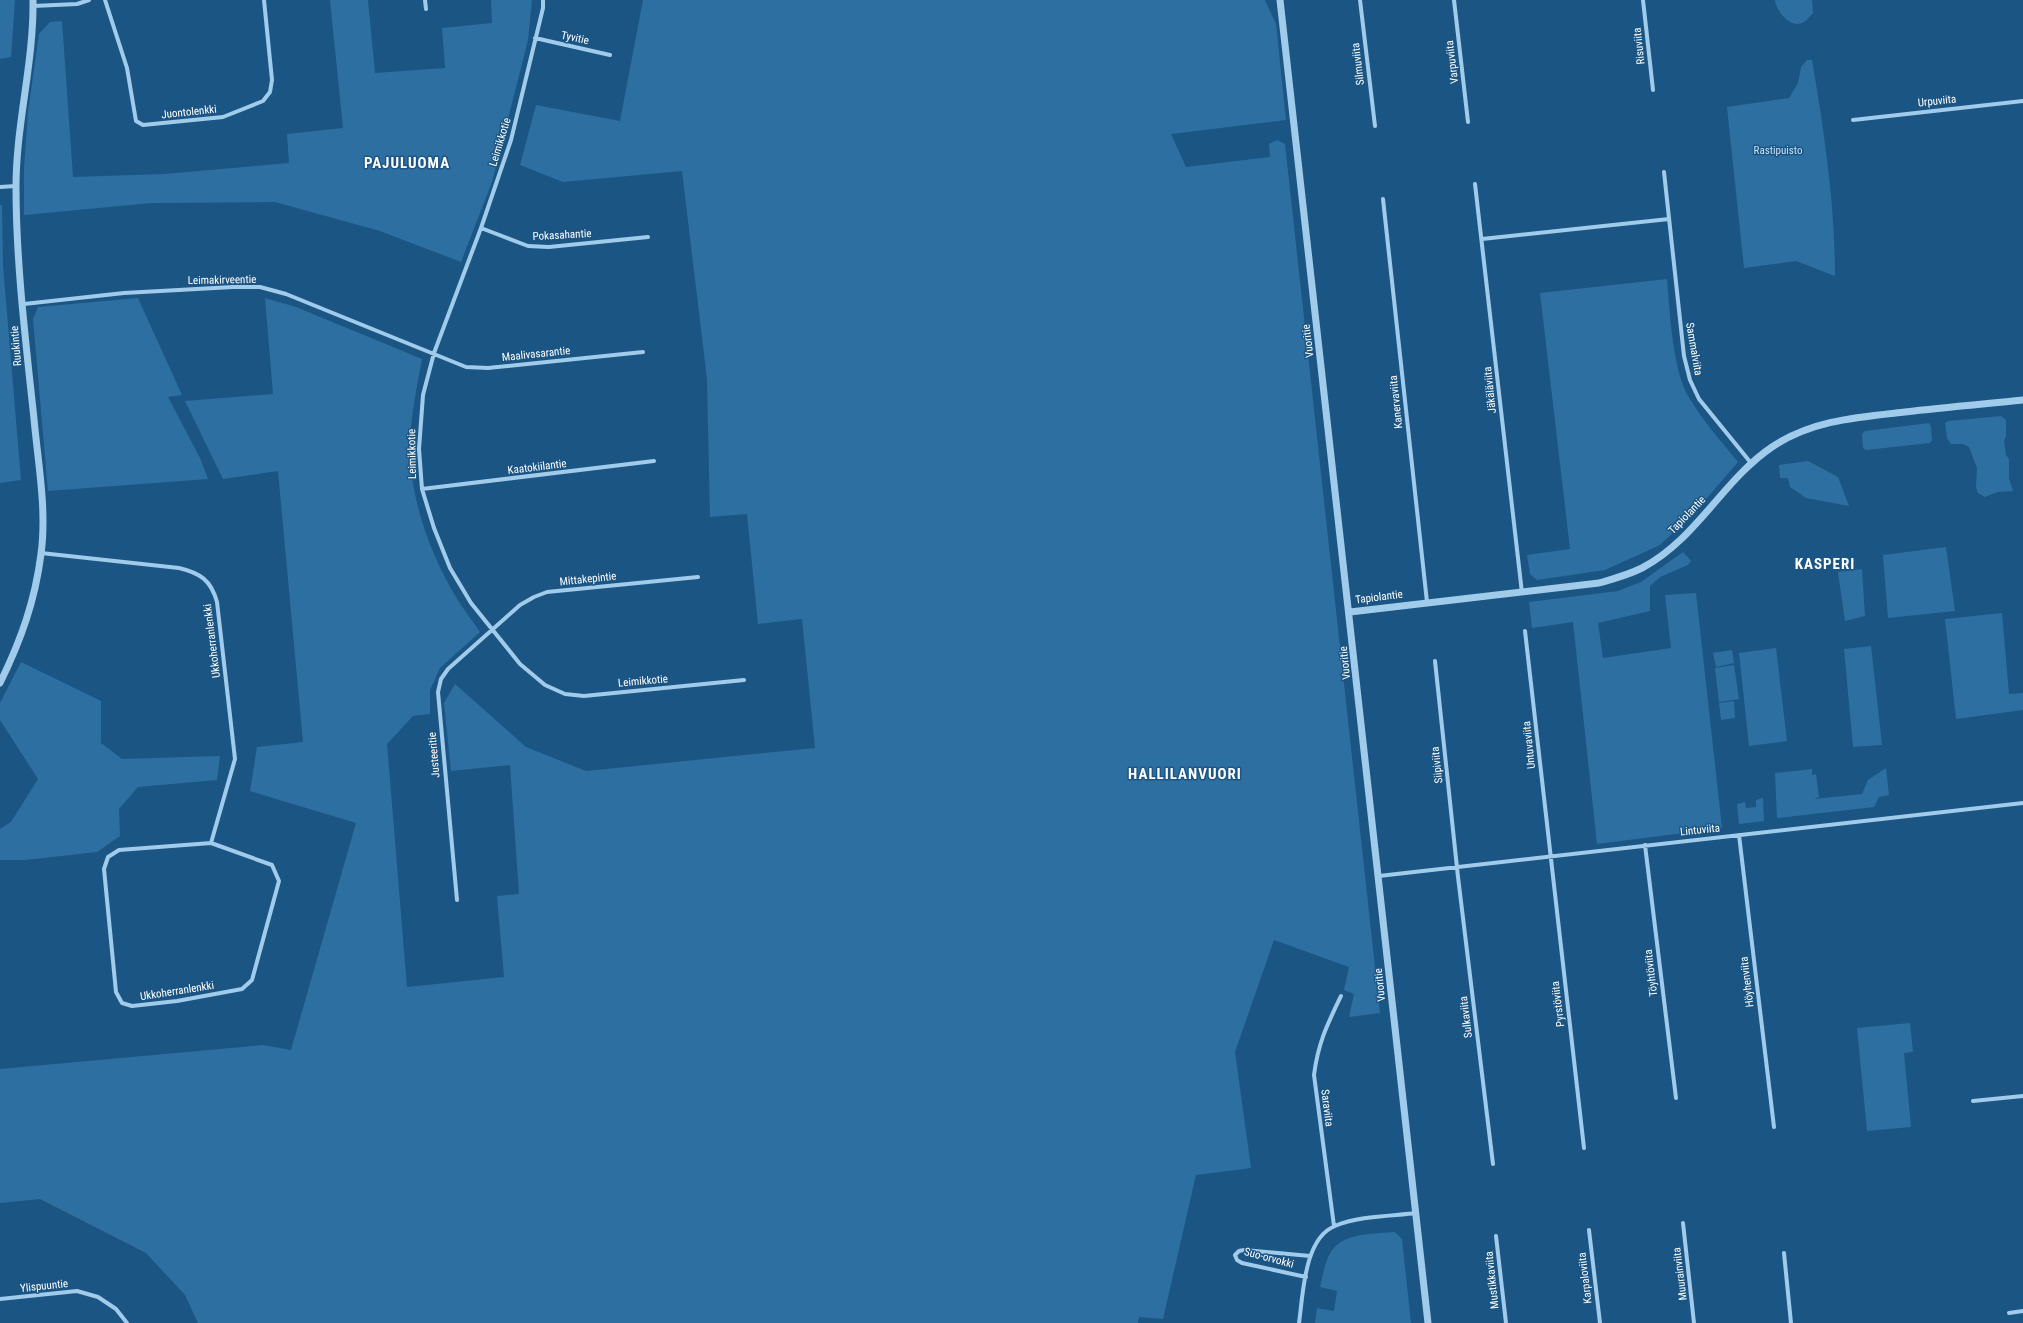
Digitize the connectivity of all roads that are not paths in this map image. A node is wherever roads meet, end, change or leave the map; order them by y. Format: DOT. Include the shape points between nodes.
graph roads {
  1 [pos="89,0"];
  2 [pos="105,0"];
  3 [pos="264,0"];
  4 [pos="425,0"];
  5 [pos="543,0"];
  6 [pos="1280,0"];
  7 [pos="1360,0"];
  8 [pos="1454,0"];
  9 [pos="1643,0"];
  10 [pos="33,3"];
  11 [pos="426,9"];
  12 [pos="535,38"];
  13 [pos="610,55"];
  14 [pos="1654,90"];
  15 [pos="2023,101"];
  16 [pos="1854,120"];
  17 [pos="1468,122"];
  18 [pos="1375,126"];
  19 [pos="1664,172"];
  20 [pos="1475,184"];
  21 [pos="16,186"];
  22 [pos="0,187"];
  23 [pos="1383,199"];
  24 [pos="1669,219"];
  25 [pos="481,228"];
  26 [pos="648,237"];
  27 [pos="1482,239"];
  28 [pos="24,304"];
  29 [pos="642,352"];
  30 [pos="434,353"];
  31 [pos="2023,400"];
  32 [pos="654,461"];
  33 [pos="1751,463"];
  34 [pos="422,489"];
  35 [pos="41,553"];
  36 [pos="698,577"];
  37 [pos="1522,593"];
  38 [pos="1427,602"];
  39 [pos="1350,612"];
  40 [pos="492,630"];
  41 [pos="1525,631"];
  42 [pos="1435,661"];
  43 [pos="744,680"];
  44 [pos="0,682"];
  45 [pos="2023,802"];
  46 [pos="1739,834"];
  47 [pos="211,843"];
  48 [pos="1645,845"];
  49 [pos="1550,857"];
  50 [pos="1457,868"];
  51 [pos="1379,876"];
  52 [pos="457,900"];
  53 [pos="1341,996"];
  54 [pos="2023,1096"];
  55 [pos="1676,1098"];
  56 [pos="1973,1101"];
  57 [pos="1774,1127"];
  58 [pos="1584,1148"];
  59 [pos="1493,1164"];
  60 [pos="1417,1213"];
  61 [pos="1683,1223"];
  62 [pos="1334,1226"];
  63 [pos="1589,1230"];
  64 [pos="1496,1236"];
  65 [pos="1784,1253"];
  66 [pos="1310,1256"];
  67 [pos="1306,1277"];
  68 [pos="0,1299"];
  69 [pos="2023,1311"];
  70 [pos="2009,1312"];
  71 [pos="127,1323"];
  72 [pos="1299,1323"];
  73 [pos="1428,1323"];
  74 [pos="1506,1323"];
  75 [pos="1600,1323"];
  76 [pos="1694,1323"];
  77 [pos="1791,1323"];
  1 -- 10 [label="street" via="77,4"];
  2 -- 3 [label="street, Juontolenkki" via="127,68 136,121 143,125 223,117 263,101 270,92 272,80"];
  4 -- 11 [label="street"];
  5 -- 12 [label="street, Leimikkotie"];
  6 -- 39 [label="street, Vuoritie"];
  7 -- 18 [label="street, Silmuviita"];
  8 -- 17 [label="street, Varpuviita"];
  9 -- 14 [label="street, Risuviita"];
  10 -- 21 [label="street, Ruukintie"];
  12 -- 13 [label="street, Tyvitie"];
  12 -- 25 [label="street, Leimikkotie" via="511,140"];
  15 -- 16 [label="street, Urpuviita"];
  19 -- 24 [label="street, Sammalviita"];
  20 -- 27 [label="street, Jäkäläviita"];
  21 -- 22 [label="street"];
  21 -- 28 [label="street, Ruukintie"];
  23 -- 38 [label="street, Kanervaviita"];
  24 -- 27 [label="street"];
  24 -- 33 [label="street, Sammalviita" via="1684,356 1690,380 1698,399"];
  25 -- 26 [label="street, Pokasahantie" via="528,246 549,247"];
  25 -- 30 [label="street, Leimikkotie"];
  27 -- 37 [label="street, Jäkäläviita"];
  28 -- 30 [label="street, Leimakirveentie" via="124,293 260,287 286,294"];
  28 -- 35 [label="street, Ruukintie" via="41,490"];
  29 -- 30 [label="street, Maalivasarantie" via="488,368 466,367"];
  30 -- 34 [label="street, Leimikkotie" via="423,395 419,449"];
  31 -- 33 [label="street, Tapiolantie" via="1838,420 1803,430"];
  32 -- 34 [label="street, Kaatokiilantie"];
  33 -- 37 [label="street, Tapiolantie" via="1690,531 1642,568 1599,583"];
  34 -- 40 [label="street, Leimikkotie" via="450,568 471,603"];
  35 -- 44 [label="street, Ruukintie" via="34,595 22,637"];
  35 -- 47 [label="street, Ukkoherranlenkki" via="179,568 201,575 214,591 235,760"];
  36 -- 40 [label="street, Mittakepintie" via="547,592 534,596 520,605"];
  37 -- 38 [label="street, Tapiolantie"];
  38 -- 39 [label="street, Tapiolantie"];
  39 -- 51 [label="street, Vuoritie"];
  40 -- 43 [label="street, Leimikkotie" via="520,664 545,685 565,694 584,696"];
  40 -- 52 [label="street, Justeeritie" via="448,669 441,679 438,692"];
  41 -- 49 [label="street, Untuvaviita"];
  42 -- 50 [label="street, Siipiviita"];
  45 -- 46 [label="street, Lintuviita"];
  46 -- 48 [label="street, Lintuviita"];
  46 -- 57 [label="street, Höyhenviita"];
  47 -- 47 [label="street, Ukkoherranlenkki" via="272,865 279,881 252,980 242,989 177,1001 132,1006 122,1003 116,992 104,869 108,857 119,850"];
  48 -- 49 [label="street, Lintuviita"];
  48 -- 55 [label="street, Töyhtöviita"];
  49 -- 50 [label="street, Lintuviita"];
  49 -- 58 [label="street, Pyrstöviita"];
  50 -- 51 [label="street, Lintuviita"];
  50 -- 59 [label="street, Sulkaviita"];
  51 -- 60 [label="street, Vuoritie"];
  53 -- 62 [label="street, Saraviita" via="1317,1050 1314,1075"];
  54 -- 56 [label="street"];
  60 -- 62 [label="street"];
  60 -- 73 [label="street, Vuoritie"];
  61 -- 76 [label="street, Muurainviita"];
  62 -- 66 [label="street" via="1320,1238"];
  63 -- 75 [label="street, Karpaloviita"];
  64 -- 74 [label="street, Mustikkaviita"];
  65 -- 77 [label="street"];
  66 -- 67 [label="street"];
  66 -- 67 [label="street, Suo-orvokki" via="1244,1250 1238,1251 1235,1255 1242,1263"];
  67 -- 72 [label="street"];
  68 -- 71 [label="street, Ylispuuntie" via="77,1291 98,1297 116,1309"];
  69 -- 70 [label="street"];
}
